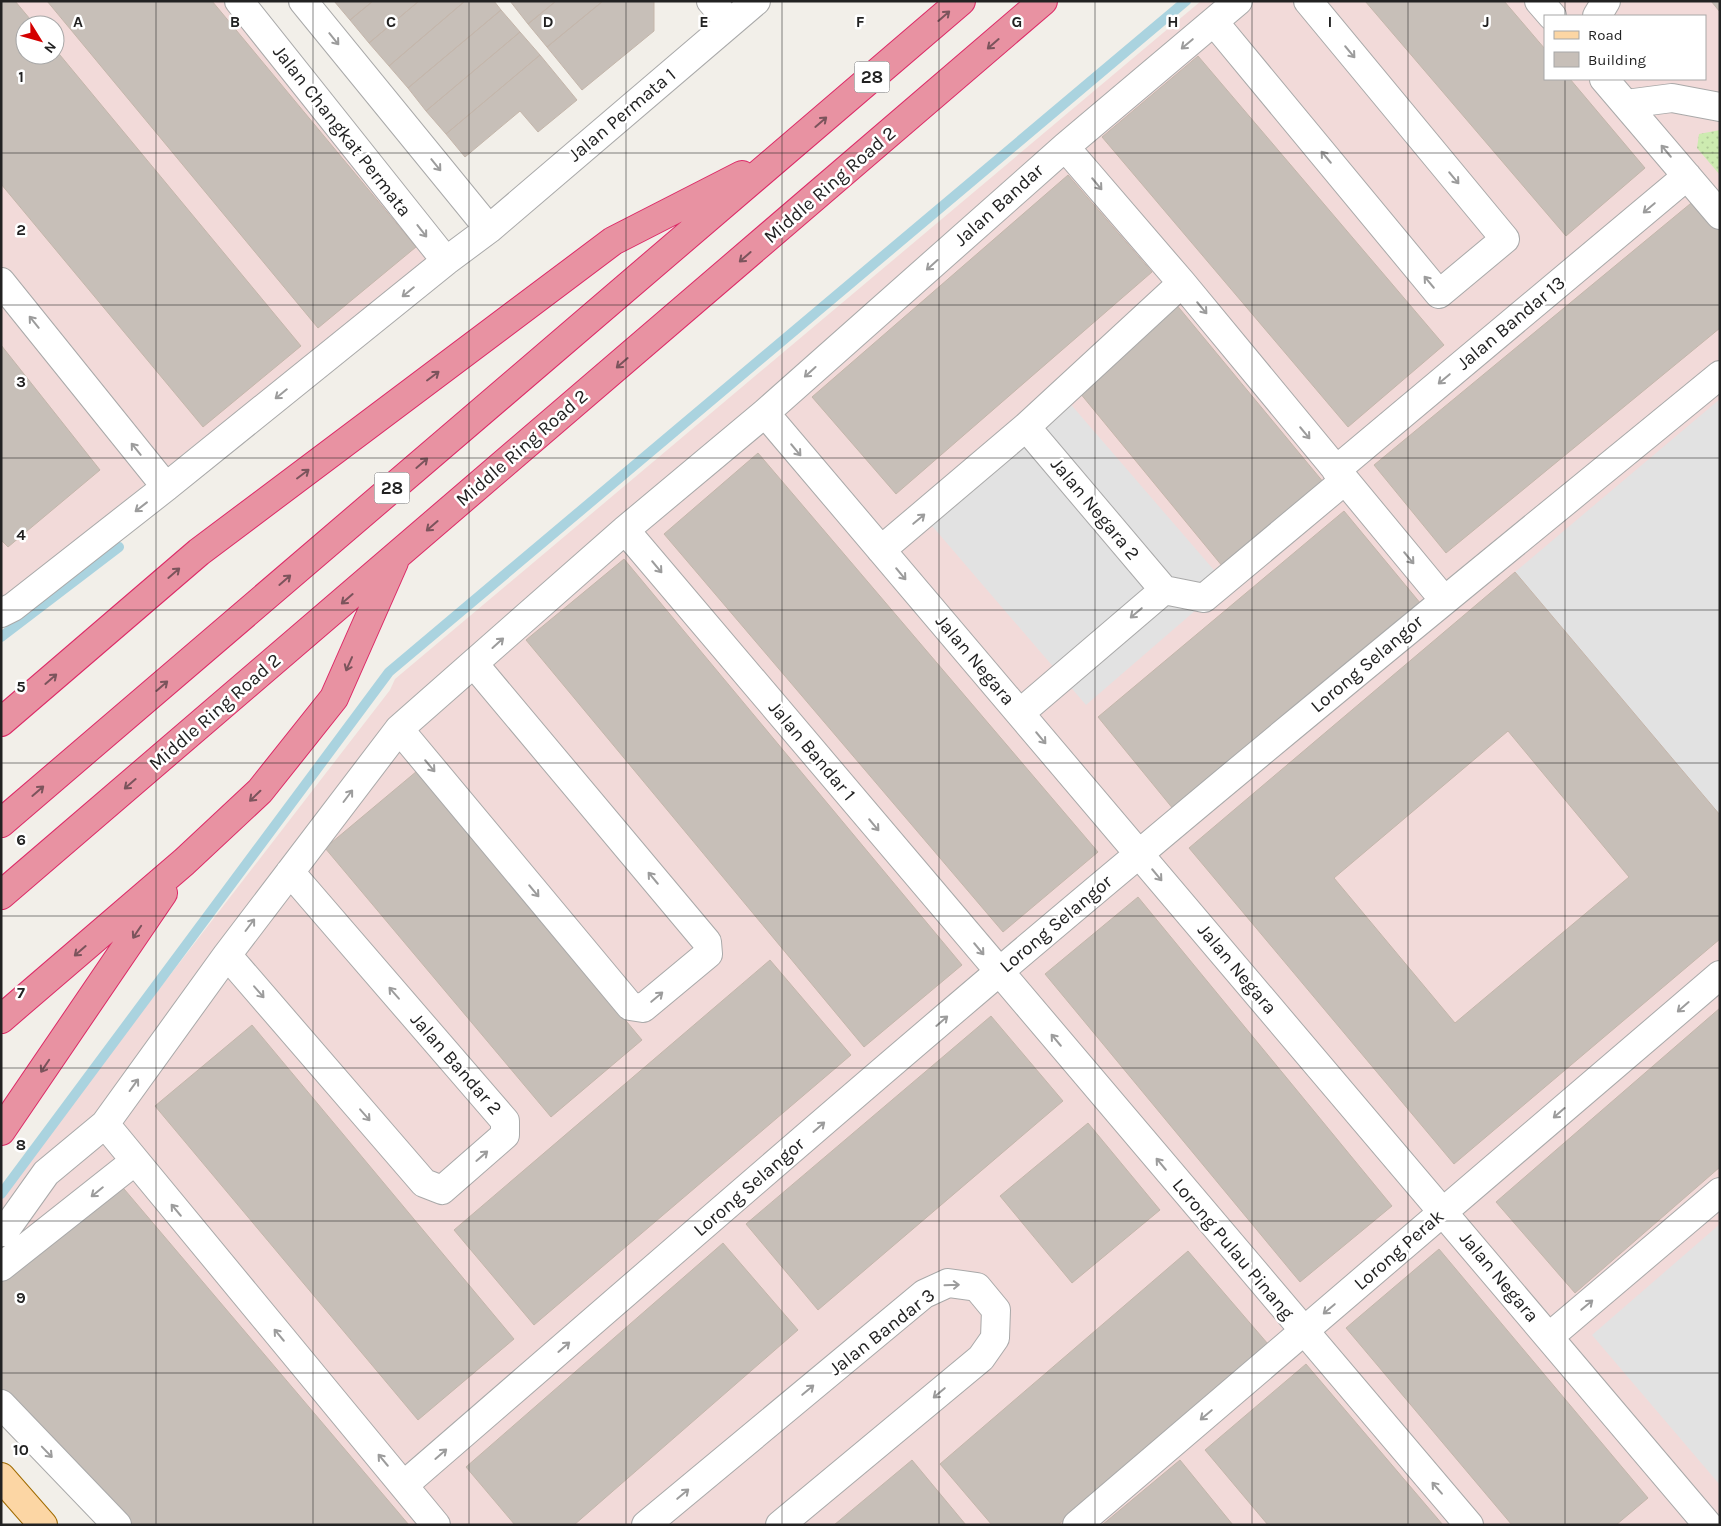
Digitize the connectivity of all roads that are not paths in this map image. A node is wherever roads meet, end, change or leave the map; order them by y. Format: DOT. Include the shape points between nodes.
graph roads {
  1 [pos="239,1"];
  2 [pos="303,1"];
  3 [pos="711,1"];
  4 [pos="756,1"];
  5 [pos="961,1"];
  6 [pos="1043,1"];
  7 [pos="1238,1"];
  8 [pos="1308,1"];
  9 [pos="1539,1"];
  10 [pos="1606,1"];
  11 [pos="1551,15"];
  12 [pos="1598,15"];
  13 [pos="1214,22"];
  14 [pos="730,23"];
  15 [pos="1605,80"];
  16 [pos="1626,104"];
  17 [pos="1720,107"];
  18 [pos="1065,147"];
  19 [pos="784,153"];
  20 [pos="1687,176"];
  21 [pos="1720,215"];
  22 [pos="488,229"];
  23 [pos="446,261"];
  24 [pos="1,282"];
  25 [pos="1182,283"];
  26 [pos="1720,375"];
  27 [pos="765,413"];
  28 [pos="1026,428"];
  29 [pos="1340,475"];
  30 [pos="166,487"];
  31 [pos="625,530"];
  32 [pos="881,550"];
  33 [pos="397,556"];
  34 [pos="1164,590"];
  35 [pos="1444,600"];
  36 [pos="1,613"];
  37 [pos="474,664"];
  38 [pos="1020,713"];
  39 [pos="1,722"];
  40 [pos="399,729"];
  41 [pos="1,823"];
  42 [pos="1139,853"];
  43 [pos="184,862"];
  44 [pos="290,872"];
  45 [pos="1,895"];
  46 [pos="227,955"];
  47 [pos="999,972"];
  48 [pos="1720,975"];
  49 [pos="1,1019"];
  50 [pos="105,1124"];
  51 [pos="1,1131"];
  52 [pos="135,1161"];
  53 [pos="1720,1192"];
  54 [pos="1443,1212"];
  55 [pos="4,1232"];
  56 [pos="1,1267"];
  57 [pos="1303,1332"];
  58 [pos="1550,1337"];
  59 [pos="1,1404"];
  60 [pos="1,1477"];
  61 [pos="404,1486"];
  62 [pos="43,1525"];
  63 [pos="117,1525"];
  64 [pos="436,1525"];
  65 [pos="646,1525"];
  66 [pos="780,1525"];
  67 [pos="1077,1525"];
  68 [pos="1469,1525"];
  69 [pos="1708,1525"];
  1 -- 23 [label="street, Jalan Changkat Permata, one-way"];
  2 -- 22 [label="street, one-way"];
  3 -- 14 [label="street"];
  4 -- 14 [label="street, Jalan Permata 1"];
  19 -- 5 [label="highway, 28, one-way"];
  6 -- 33 [label="highway, Middle Ring Road 2, one-way"];
  7 -- 13 [label="street, Jalan Bandar"];
  8 -- 13 [label="street, one-way" via="1505,239 1439,294"];
  9 -- 11 [label="street"];
  10 -- 12 [label="street"];
  13 -- 18 [label="street, Jalan Bandar, one-way"];
  14 -- 22 [label="street, Jalan Permata 1"];
  15 -- 16 [label="street"];
  16 -- 17 [label="street" via="1672,98"];
  20 -- 16 [label="street, one-way"];
  18 -- 25 [label="street, one-way"];
  18 -- 27 [label="street, Jalan Bandar, one-way"];
  39 -- 19 [label="highway, one-way" via="199,552 613,242"];
  41 -- 19 [label="highway, 28, one-way"];
  20 -- 21 [label="street"];
  20 -- 29 [label="street, Jalan Bandar 13, one-way"];
  22 -- 23 [label="street, Jalan Permata 1"];
  23 -- 30 [label="street, Jalan Permata 1, one-way"];
  30 -- 24 [label="street, one-way"];
  25 -- 28 [label="street"];
  25 -- 29 [label="street, one-way"];
  26 -- 35 [label="street, Lorong Selangor"];
  27 -- 31 [label="street, Jalan Bandar"];
  27 -- 32 [label="street, Jalan Negara, one-way"];
  32 -- 28 [label="street, one-way"];
  28 -- 34 [label="street, Jalan Negara 2"];
  29 -- 34 [label="street, Jalan Bandar 13" via="1204,598"];
  29 -- 35 [label="street, one-way"];
  30 -- 36 [label="street, Jalan Permata 1, one-way" via="13,607"];
  37 -- 31 [label="street, Jalan Bandar, one-way"];
  31 -- 47 [label="street, Jalan Bandar 1, one-way"];
  32 -- 38 [label="street, Jalan Negara, one-way"];
  33 -- 43 [label="highway, one-way" via="334,698 260,791"];
  33 -- 45 [label="highway, Middle Ring Road 2, one-way"];
  34 -- 38 [label="street, one-way"];
  35 -- 42 [label="street, Lorong Selangor"];
  37 -- 40 [label="street, Jalan Bandar"];
  40 -- 37 [label="street, one-way" via="630,1006 643,1008 708,954 707,942"];
  38 -- 42 [label="street, Jalan Negara, one-way"];
  44 -- 40 [label="street, Jalan Bandar, one-way"];
  42 -- 47 [label="street, Lorong Selangor"];
  42 -- 54 [label="street, Jalan Negara, one-way"];
  43 -- 49 [label="highway, one-way"];
  43 -- 51 [label="highway, one-way"];
  46 -- 44 [label="street, Jalan Bandar, one-way"];
  46 -- 44 [label="street, Jalan Bandar 2, one-way" via="424,1183 442,1190 505,1135 505,1121"];
  50 -- 46 [label="street, Jalan Bandar, one-way"];
  57 -- 47 [label="street, Lorong Pulau Pinang, one-way"];
  61 -- 47 [label="street, Lorong Selangor, one-way"];
  48 -- 54 [label="street, Lorong Perak, one-way"];
  50 -- 52 [label="street"];
  50 -- 55 [label="street, Jalan Bandar" via="46,1173"];
  52 -- 56 [label="street, one-way"];
  61 -- 52 [label="street, one-way"];
  58 -- 53 [label="street, one-way"];
  54 -- 57 [label="street, Lorong Perak, one-way"];
  54 -- 58 [label="street, Jalan Negara"];
  57 -- 67 [label="street, Lorong Perak, one-way"];
  68 -- 57 [label="street, Lorong Pulau Pinang, one-way"];
  58 -- 69 [label="street, Jalan Negara"];
  59 -- 63 [label="street, one-way"];
  60 -- 62 [label="main road"];
  61 -- 64 [label="street"];
  65 -- 66 [label="street, Jalan Bandar 3, one-way" via="924,1294 948,1283 977,1287 996,1310 995,1338 981,1358"];
}
